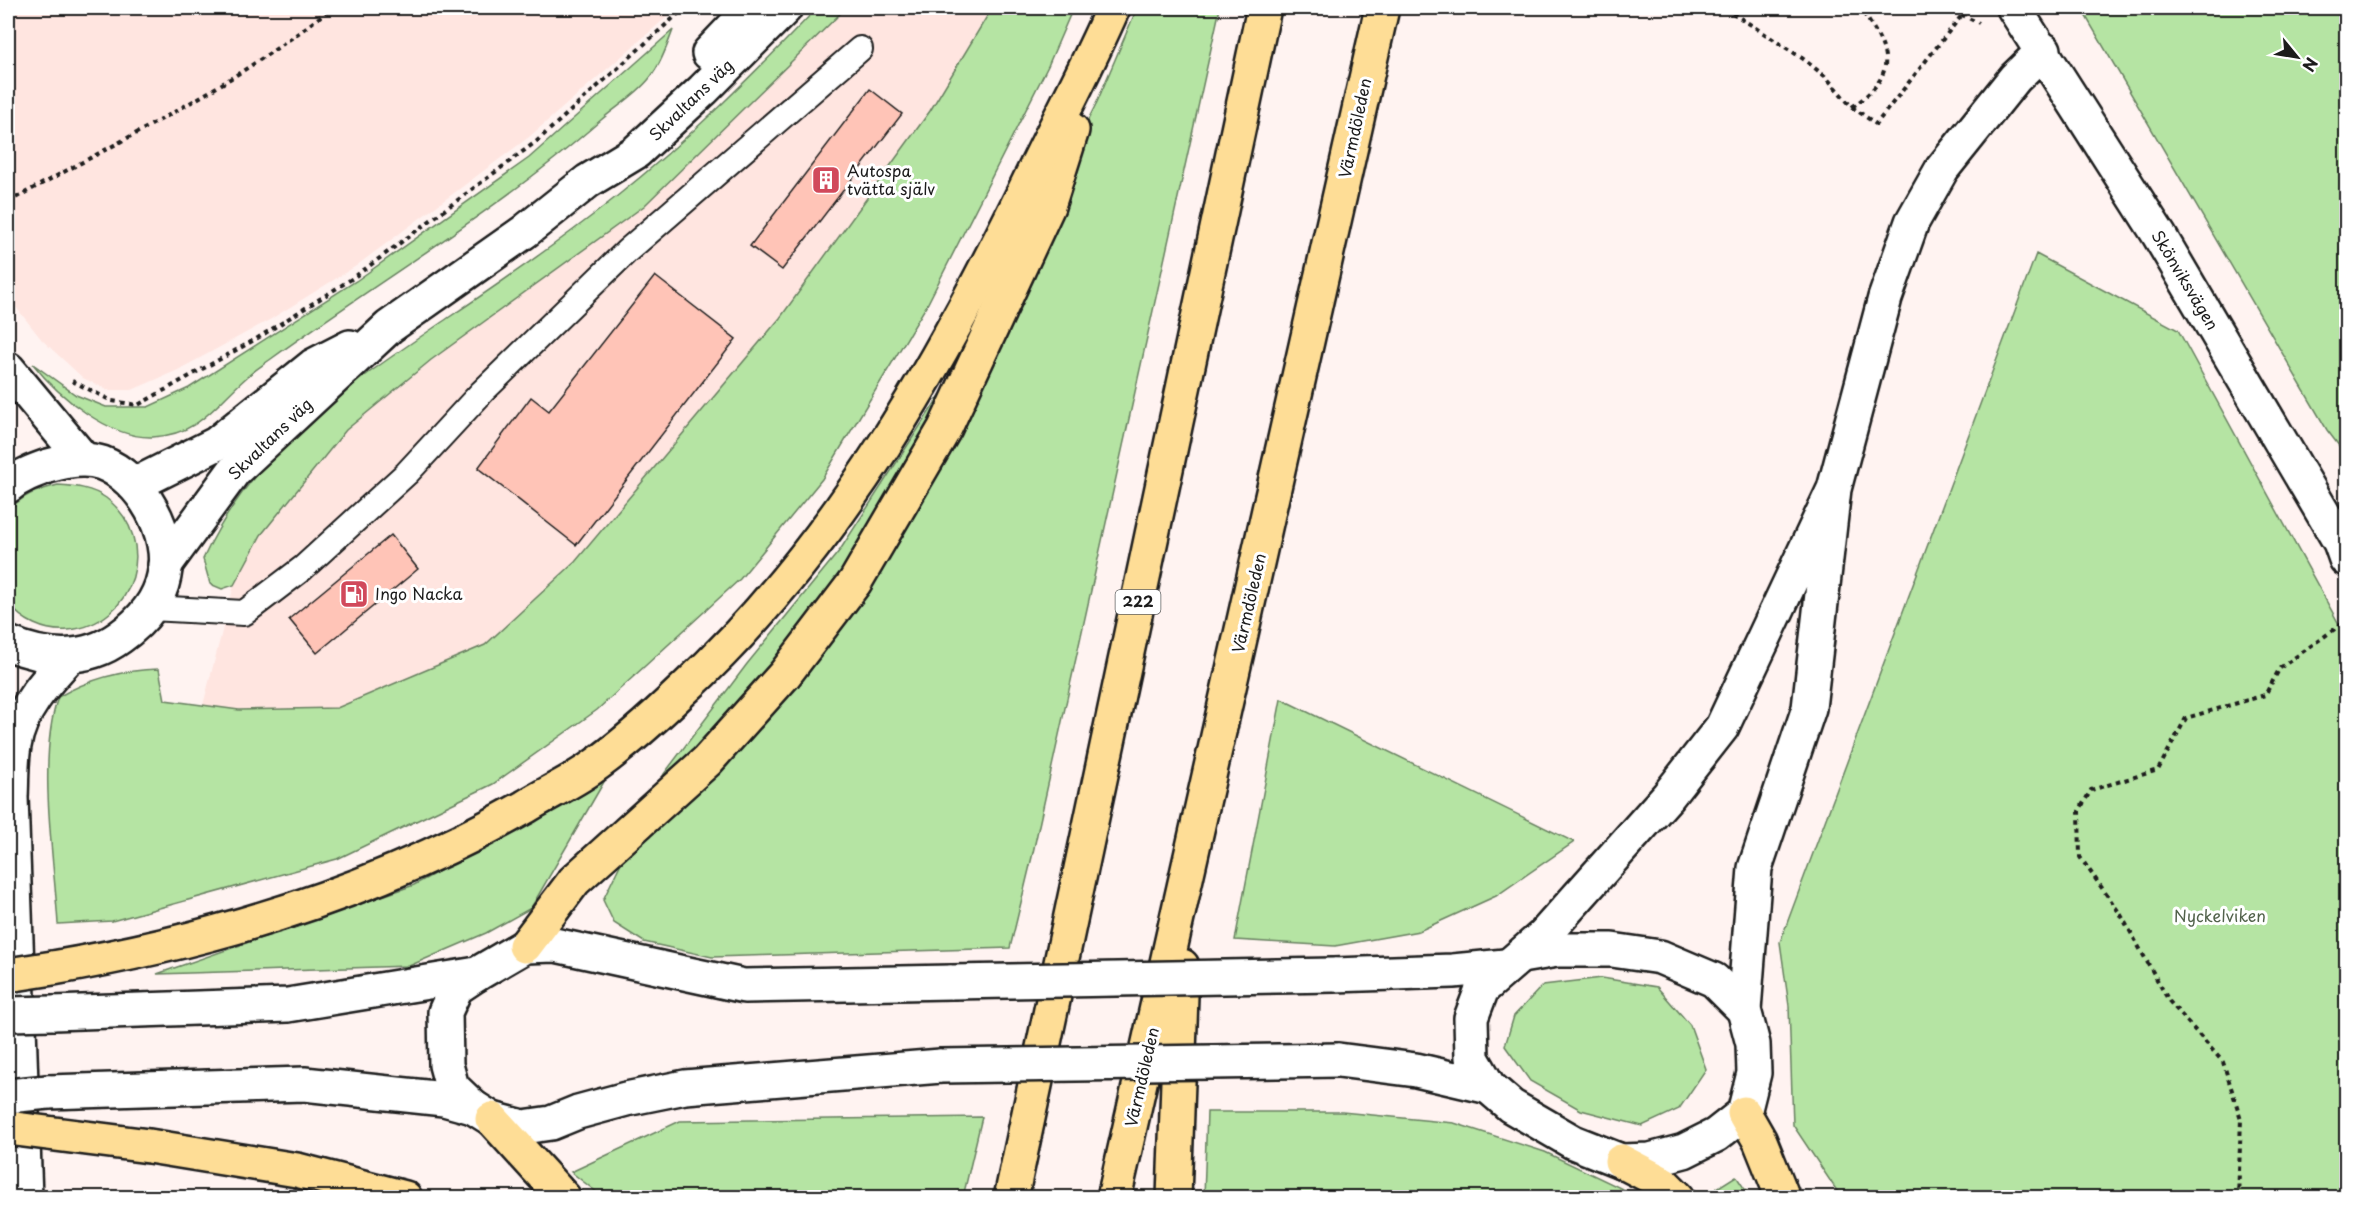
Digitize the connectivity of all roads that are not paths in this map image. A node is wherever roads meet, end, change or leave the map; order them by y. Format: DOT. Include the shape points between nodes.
graph roads {
  1 [pos="752,8"];
  2 [pos="785,8"];
  3 [pos="1264,8"];
  4 [pos="1382,8"];
  5 [pos="2014,8"];
  6 [pos="1111,12"];
  7 [pos="860,49"];
  8 [pos="2044,50"];
  9 [pos="588,181"];
  10 [pos="389,327"];
  11 [pos="8,369"];
  12 [pos="84,459"];
  13 [pos="134,485"];
  14 [pos="8,486"];
  15 [pos="1834,489"];
  16 [pos="2346,559"];
  17 [pos="165,565"];
  18 [pos="151,608"];
  19 [pos="8,643"];
  20 [pos="70,656"];
  21 [pos="1184,889"];
  22 [pos="525,946"];
  23 [pos="1513,961"];
  24 [pos="477,974"];
  25 [pos="8,975"];
  26 [pos="1744,1010"];
  27 [pos="8,1014"];
  28 [pos="1489,1087"];
  29 [pos="8,1096"];
  30 [pos="482,1113"];
  31 [pos="1744,1113"];
  32 [pos="8,1128"];
  33 [pos="1621,1161"];
  34 [pos="25,1197"];
  35 [pos="405,1197"];
  36 [pos="564,1197"];
  37 [pos="1011,1197"];
  38 [pos="1114,1197"];
  39 [pos="1174,1197"];
  40 [pos="1678,1197"];
  41 [pos="1783,1197"];
  1 -- 9 [label="street, Skvaltans väg"];
  2 -- 9 [label="street, Skvaltans väg" via="636,152"];
  3 -- 37 [label="highway, 222"];
  4 -- 21 [label="highway, Värmdöleden"];
  5 -- 8 [label="street, Skönviksvägen"];
  6 -- 22 [label="highway" via="1048,206 945,428 855,582 785,674 707,761 574,881"];
  6 -- 25 [label="highway, bridge" via="989,265 910,405 828,529 758,616 657,715 590,770 480,832 360,887 240,926 120,957"];
  7 -- 18 [label="lane" via="627,251 482,392 407,473 303,568 244,613"];
  8 -- 15 [label="street" via="2015,78 1942,169 1912,222 1885,298"];
  8 -- 16 [label="street, Skönviksvägen" via="2159,235 2340,542"];
  9 -- 10 [label="street, Skvaltans väg" via="524,232"];
  10 -- 13 [label="street, Skvaltans väg" via="313,366 216,444"];
  10 -- 17 [label="street, Skvaltans väg" via="234,471"];
  11 -- 12 [label="street"];
  12 -- 13 [label="street, Skvaltans väg" via="101,462"];
  12 -- 14 [label="street" via="30,472"];
  13 -- 17 [label="street, Skvaltans väg" via="155,517"];
  15 -- 23 [label="street" via="1722,726 1668,796 1559,918"];
  15 -- 26 [label="street" via="1809,708 1755,868"];
  17 -- 18 [label="street, Skvaltans väg" via="165,575"];
  18 -- 20 [label="street, Skvaltans väg" via="112,643"];
  19 -- 20 [label="street, Skvaltans väg" via="43,654"];
  20 -- 34 [label="street" via="43,684 14,744 11,797"];
  21 -- 38 [label="highway, Värmdöleden"];
  21 -- 39 [label="highway"];
  22 -- 23 [label="street, bridge" via="555,945 744,987 1453,971"];
  22 -- 24 [label="street"];
  23 -- 26 [label="street" via="1557,950 1612,950 1660,957 1714,980"];
  23 -- 28 [label="street" via="1482,989 1471,1018 1472,1058"];
  24 -- 27 [label="street, bridge" via="288,1005"];
  24 -- 30 [label="street" via="456,988 445,1012 446,1065 452,1087"];
  26 -- 31 [label="street" via="1753,1044 1754,1073"];
  28 -- 30 [label="street, bridge" via="1416,1070 1338,1060 941,1066 685,1087 626,1098 552,1123 523,1127"];
  28 -- 33 [label="street" via="1511,1107 1574,1142"];
  29 -- 30 [label="street, bridge" via="304,1084 432,1097"];
  30 -- 36 [label="highway"];
  31 -- 33 [label="street" via="1716,1135 1684,1151 1650,1160"];
  31 -- 41 [label="highway"];
  32 -- 35 [label="highway, bridge" via="297,1170"];
  33 -- 40 [label="highway" via="1662,1183"];
}
